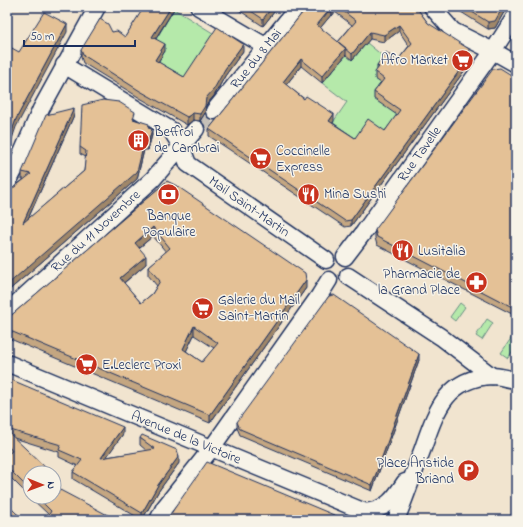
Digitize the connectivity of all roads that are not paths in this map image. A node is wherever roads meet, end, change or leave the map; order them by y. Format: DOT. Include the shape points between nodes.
graph roads {
  1 [pos="97,7"];
  2 [pos="199,7"];
  3 [pos="298,7"];
  4 [pos="432,7"];
  5 [pos="516,15"];
  6 [pos="267,47"];
  7 [pos="493,51"];
  8 [pos="516,64"];
  9 [pos="64,66"];
  10 [pos="214,111"];
  11 [pos="196,129"];
  12 [pos="181,146"];
  13 [pos="7,184"];
  14 [pos="344,257"];
  15 [pos="326,260"];
  16 [pos="348,276"];
  17 [pos="329,280"];
  18 [pos="7,312"];
  19 [pos="7,362"];
  20 [pos="492,376"];
  21 [pos="516,380"];
  22 [pos="211,449"];
  23 [pos="415,470"];
  24 [pos="369,516"];
  25 [pos="158,520"];
  26 [pos="396,520"];
  1 -- 9 [label="street"];
  2 -- 6 [label="street"];
  3 -- 6 [label="street, Rue du 8 Mai"];
  4 -- 7 [label="street" via="453,31"];
  5 -- 7 [label="street, Rue Tavelle"];
  6 -- 10 [label="street, Rue du 8 Mai"];
  7 -- 8 [label="street"];
  7 -- 14 [label="street, Rue Tavelle" via="369,226"];
  9 -- 12 [label="street, Mail Saint-Martin" via="171,130"];
  9 -- 13 [label="street"];
  11 -- 12 [label="street"];
  12 -- 15 [label="street, Mail Saint-Martin" via="188,164"];
  12 -- 18 [label="street, Rue du 11 Novembre" via="153,179"];
  14 -- 15 [label="street" via="333,255"];
  14 -- 16 [label="street" via="350,264"];
  15 -- 17 [label="street" via="324,273"];
  16 -- 17 [label="street" via="339,282"];
  16 -- 20 [label="street" via="441,338"];
  17 -- 22 [label="street"];
  19 -- 22 [label="street, Avenue de la Victoire"];
  20 -- 21 [label="street"];
  20 -- 23 [label="street" via="474,379 449,393 432,420"];
  22 -- 24 [label="street, Avenue de la Victoire"];
  22 -- 25 [label="street" via="164,508"];
  23 -- 24 [label="street" via="387,505"];
  23 -- 26 [label="street"];
}
